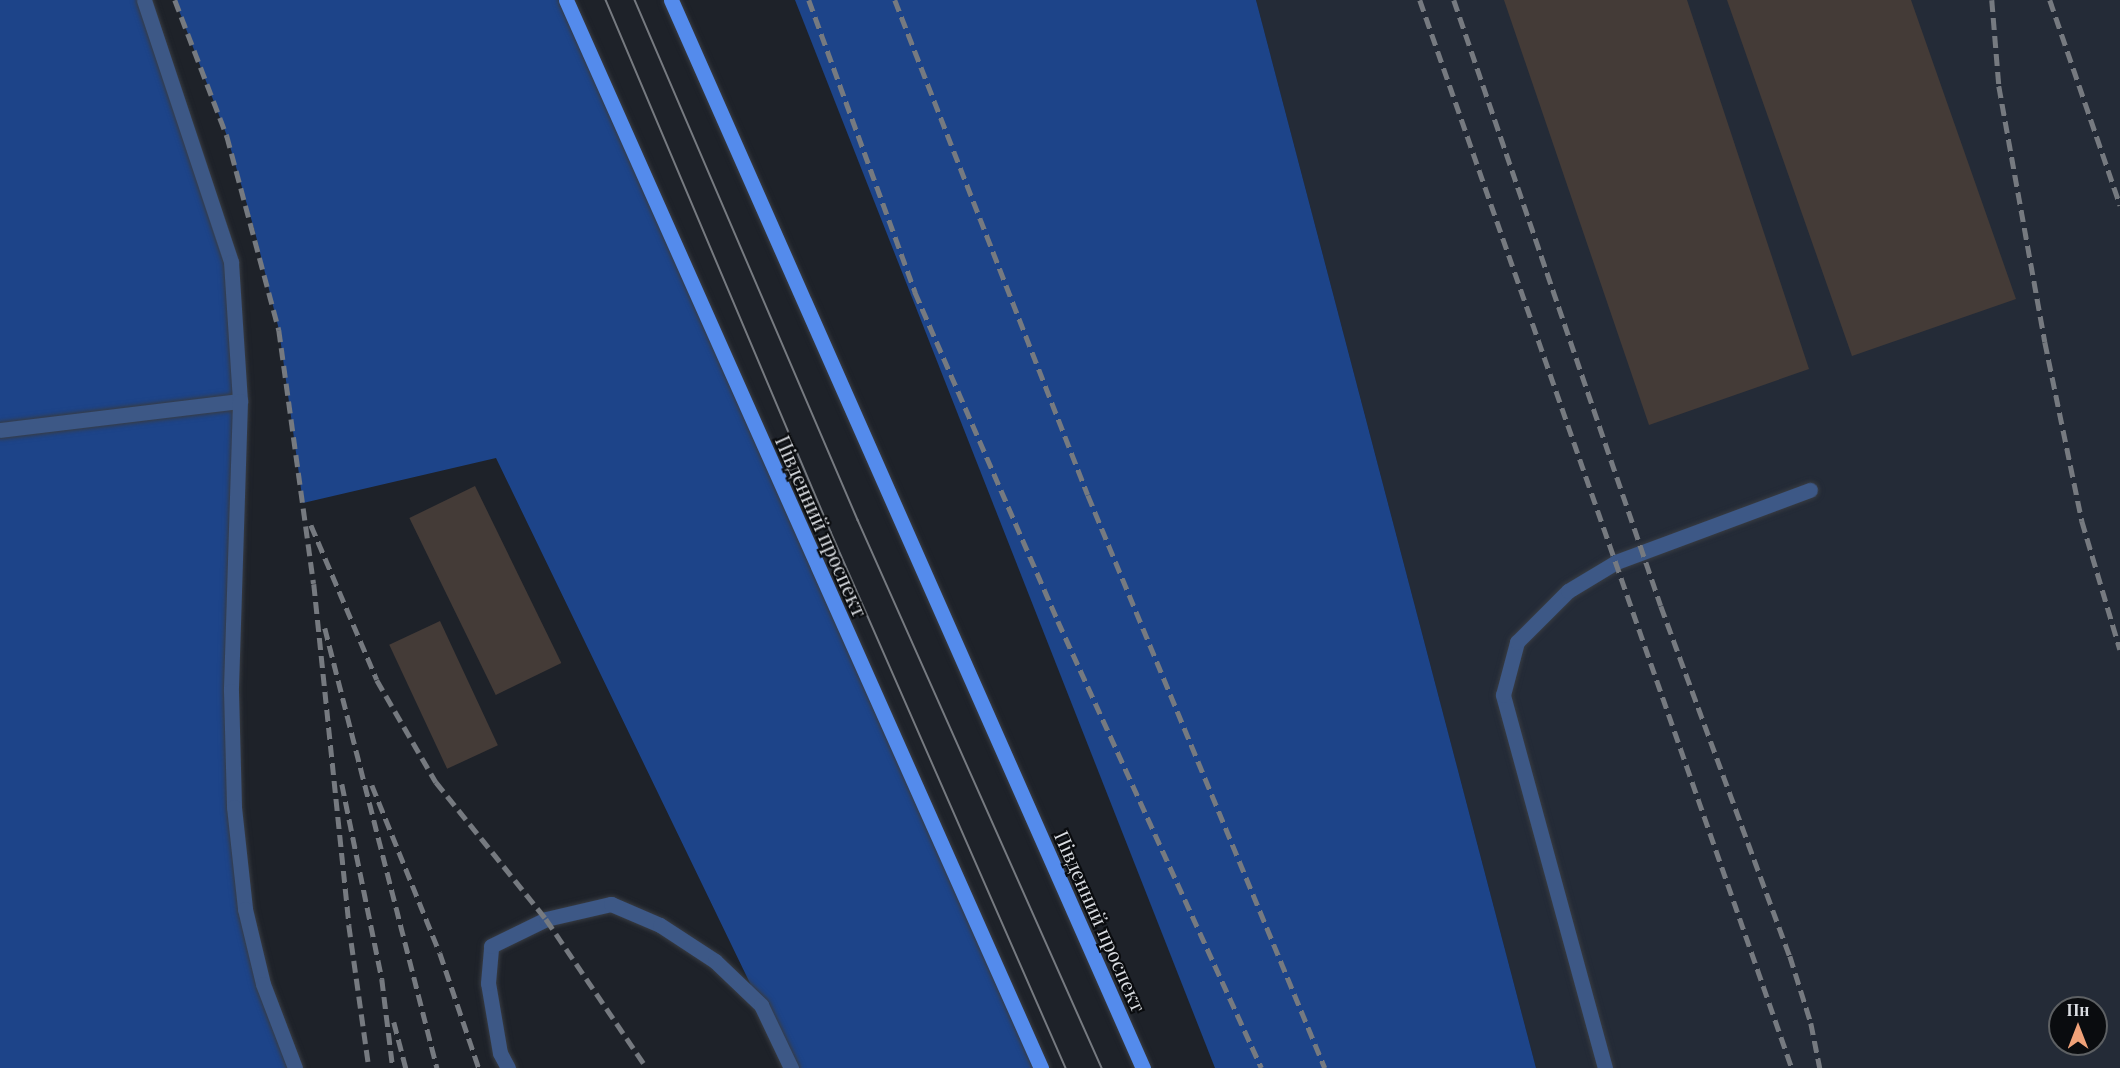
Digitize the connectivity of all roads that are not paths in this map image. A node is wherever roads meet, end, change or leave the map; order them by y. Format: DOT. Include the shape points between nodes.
graph roads {
  1 [pos="144,0"];
  2 [pos="566,0"];
  3 [pos="671,0"];
  4 [pos="240,402"];
  5 [pos="0,430"];
  6 [pos="1810,490"];
  7 [pos="295,1068"];
  8 [pos="508,1068"];
  9 [pos="791,1068"];
  10 [pos="1041,1068"];
  11 [pos="1143,1068"];
  12 [pos="1605,1068"];
  1 -- 4 [label="street" via="231,262"];
  2 -- 10 [label="main road, Південний проспект"];
  3 -- 11 [label="main road, Південний проспект"];
  4 -- 5 [label="street"];
  4 -- 7 [label="street" via="231,691 234,807 245,909 263,984"];
  6 -- 12 [label="street" via="1616,562 1568,591 1517,642 1503,695"];
  8 -- 9 [label="street" via="500,1053 488,983 491,946 546,919 610,904 660,925 715,961 761,1005"];
}
